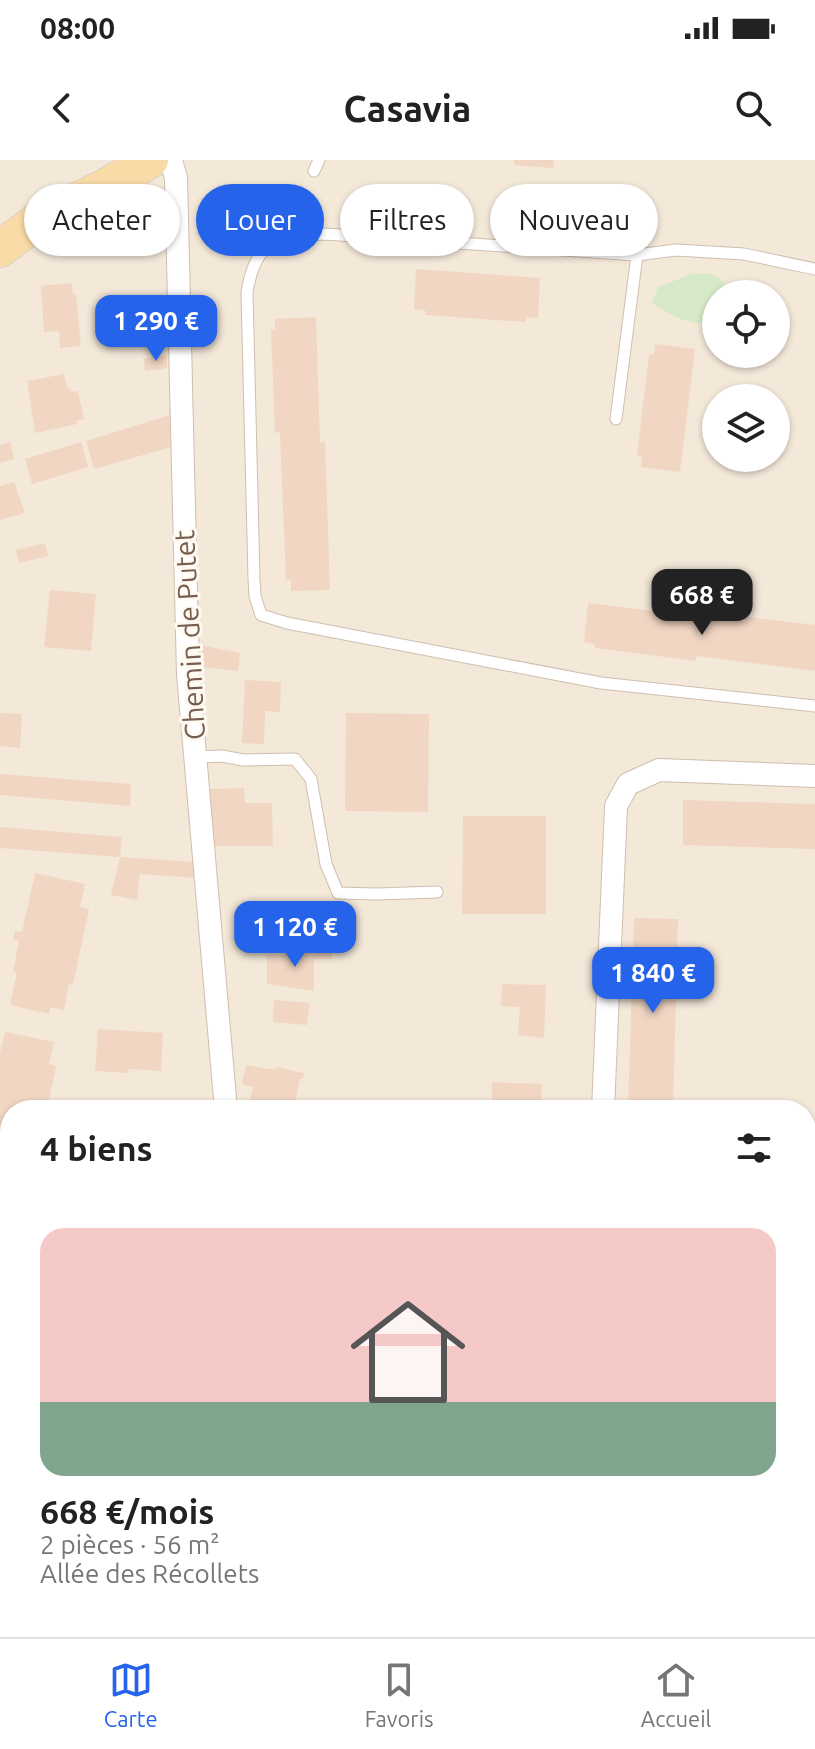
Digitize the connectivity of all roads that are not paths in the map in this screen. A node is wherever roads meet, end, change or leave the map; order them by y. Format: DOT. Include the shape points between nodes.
graph roads {
  1 [pos="171,160"];
  2 [pos="130,168"];
  3 [pos="490,245"];
  4 [pos="0,249"];
  5 [pos="658,252"];
  6 [pos="637,256"];
  7 [pos="815,269"];
  8 [pos="616,419"];
  9 [pos="815,706"];
  10 [pos="196,757"];
  11 [pos="815,776"];
  12 [pos="437,892"];
  13 [pos="225,1100"];
  14 [pos="603,1100"];
  1 -- 10 [label="street, Chemin de Putet" via="176,178 186,615"];
  2 -- 4 [label="main road" via="40,219"];
  3 -- 9 [label="lane" via="287,236 265,248 251,268 247,292 254,579 261,615 601,683"];
  5 -- 7 [label="lane" via="744,254"];
  6 -- 8 [label="lane"];
  10 -- 12 [label="lane" via="295,759 311,779 326,864 338,893"];
  10 -- 13 [label="street, Chemin de Putet"];
  11 -- 14 [label="street" via="659,770 628,784 616,806"];
}
